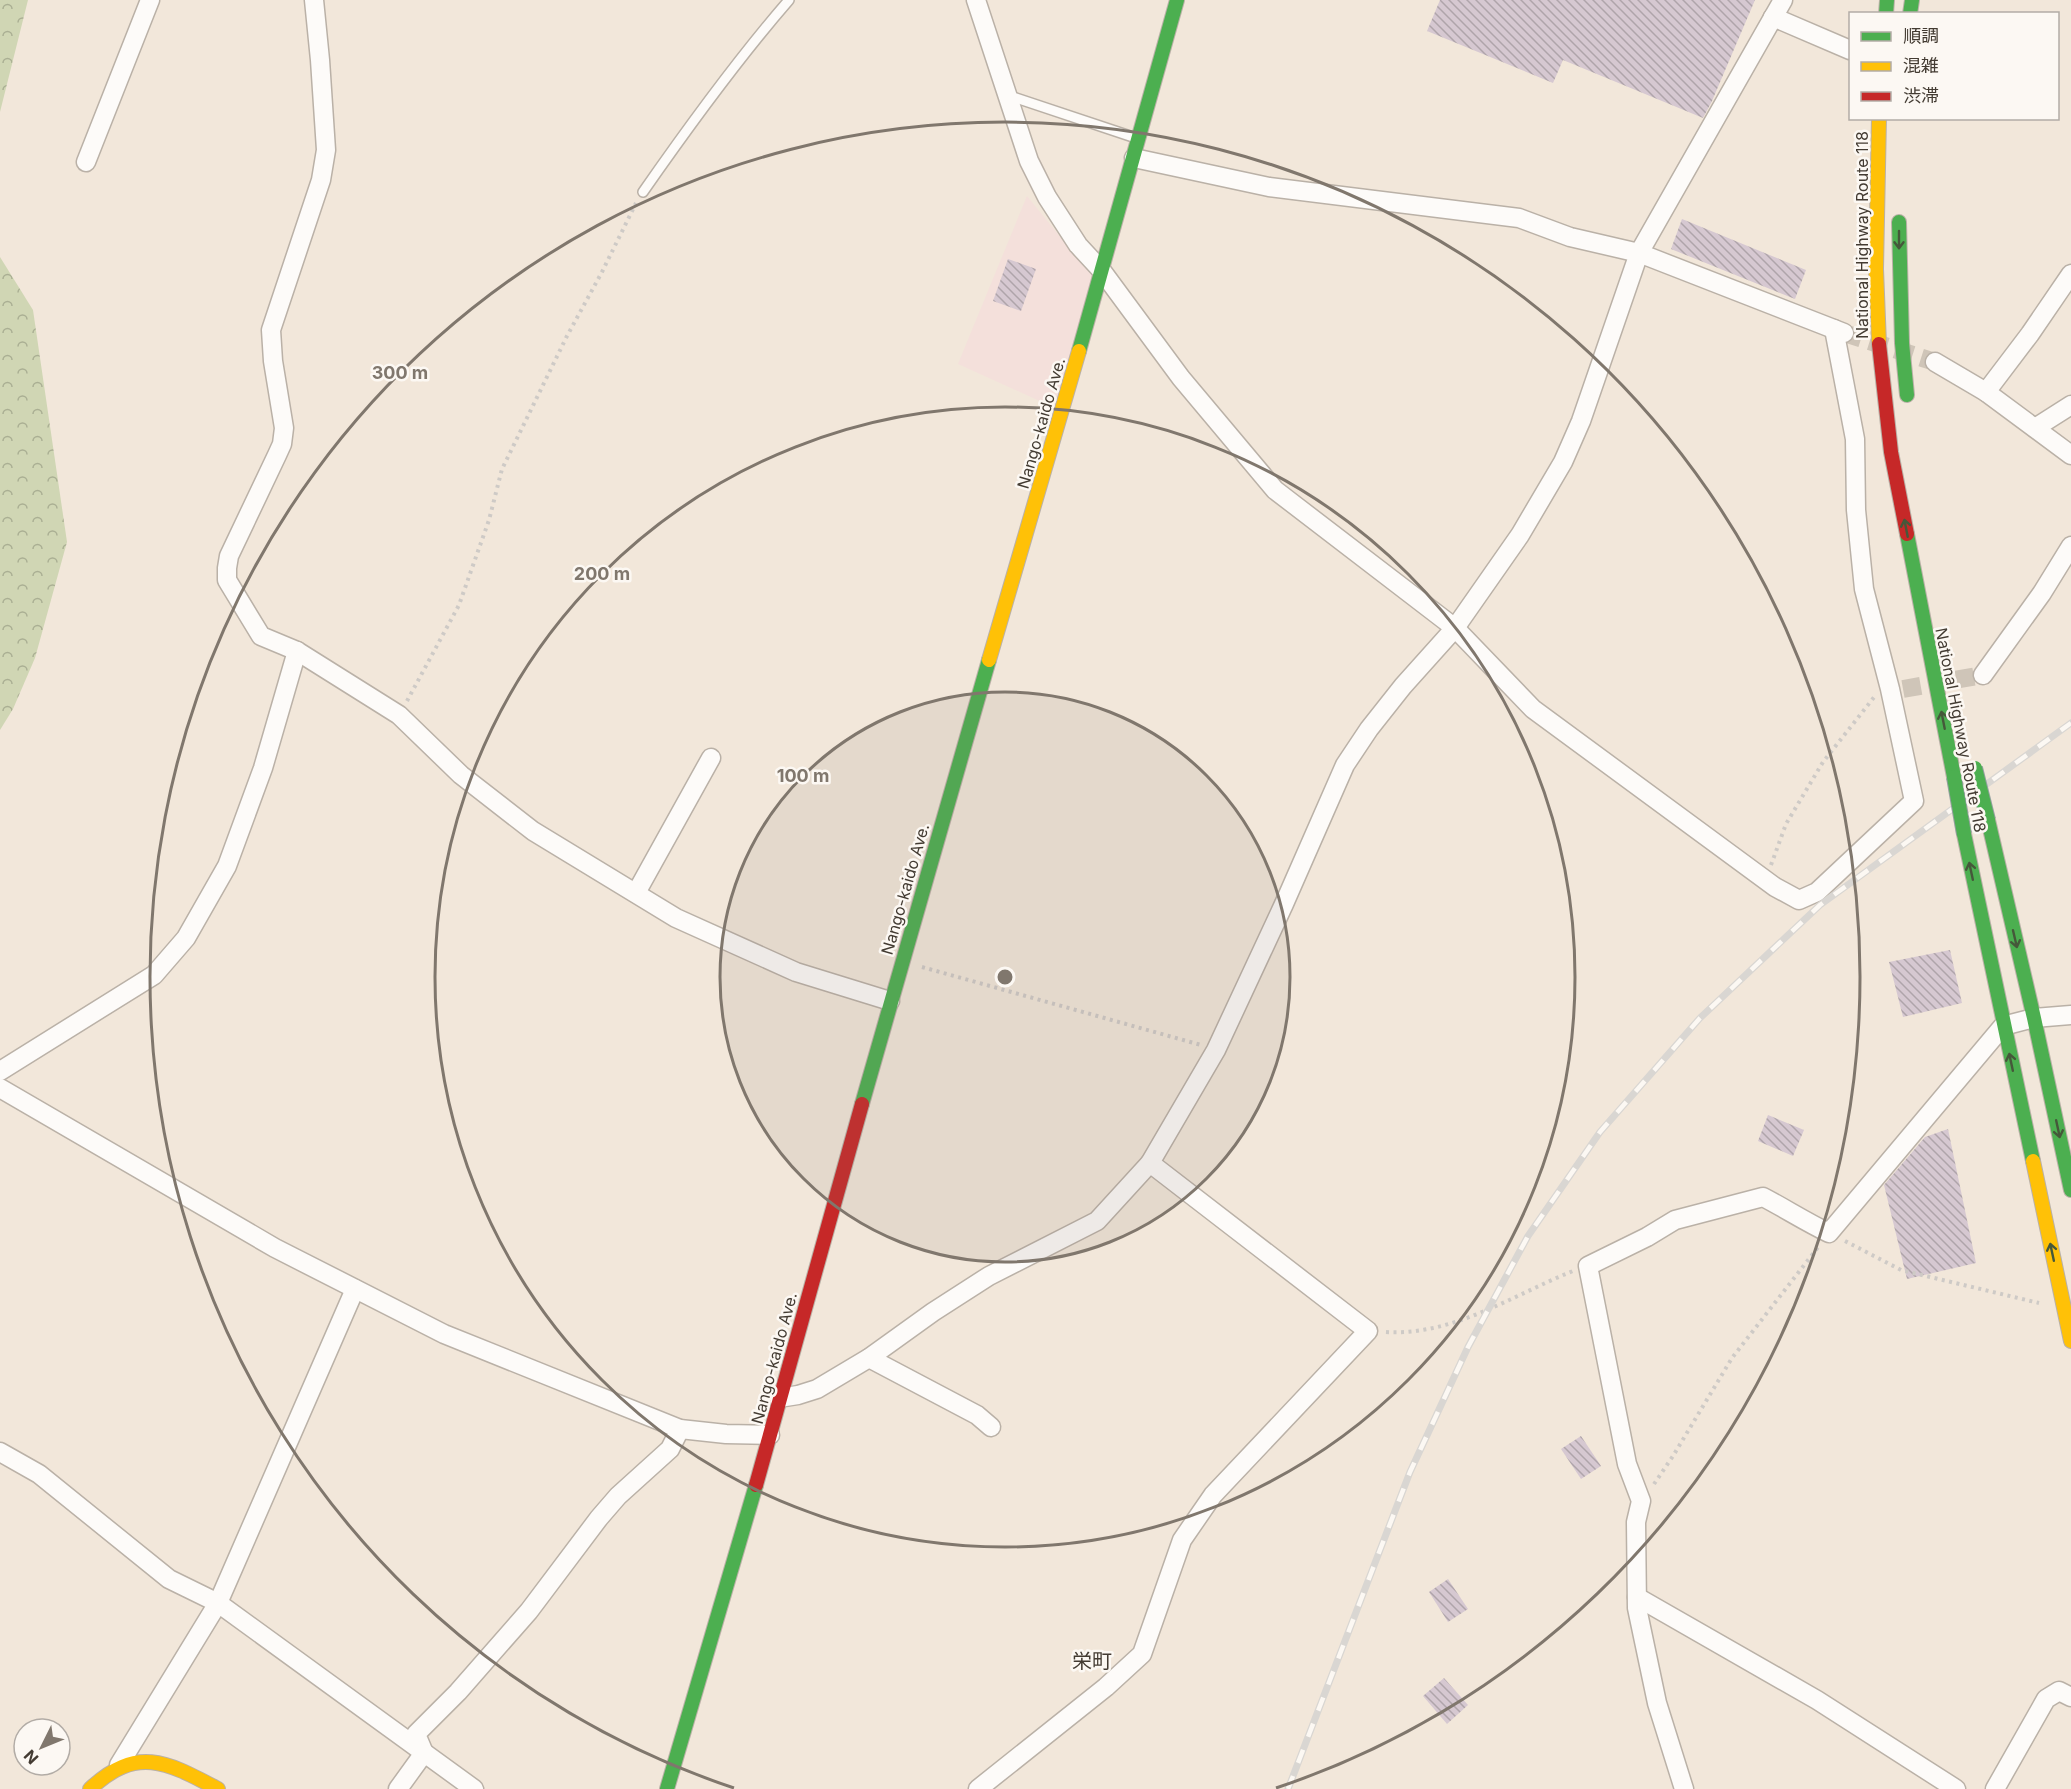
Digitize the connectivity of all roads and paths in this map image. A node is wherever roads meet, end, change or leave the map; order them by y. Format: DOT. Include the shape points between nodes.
graph roads {
  1 [pos="150,0"];
  2 [pos="314,0"];
  3 [pos="789,0"];
  4 [pos="976,0"];
  5 [pos="1177,0"];
  6 [pos="1783,0"];
  7 [pos="1773,17"];
  8 [pos="1849,49"];
  9 [pos="1007,95"];
  10 [pos="1879,120"];
  11 [pos="1138,139"];
  12 [pos="1134,158"];
  13 [pos="86,162"];
  14 [pos="643,192"];
  15 [pos="1899,206"];
  16 [pos="1639,253"];
  17 [pos="1102,271"];
  18 [pos="2071,274"];
  19 [pos="1935,362"];
  20 [pos="1986,392"];
  21 [pos="2071,405"];
  22 [pos="1909,409"];
  23 [pos="2035,428"];
  24 [pos="2071,455"];
  25 [pos="2071,546"];
  26 [pos="1455,628"];
  27 [pos="297,651"];
  28 [pos="1983,675"];
  29 [pos="1893,686"];
  30 [pos="399,715"];
  31 [pos="711,758"];
  32 [pos="1974,762"];
  33 [pos="1766,880"];
  34 [pos="636,893"];
  35 [pos="901,962"];
  36 [pos="890,1001"];
  37 [pos="2071,1014"];
  38 [pos="2034,1018"];
  39 [pos="2003,1026"];
  40 [pos="1216,1050"];
  41 [pos="0,1071"];
  42 [pos="0,1088"];
  43 [pos="1150,1163"];
  44 [pos="2071,1190"];
  45 [pos="1829,1233"];
  46 [pos="1588,1266"];
  47 [pos="355,1288"];
  48 [pos="2068,1310"];
  49 [pos="1368,1330"];
  50 [pos="2071,1341"];
  51 [pos="870,1358"];
  52 [pos="779,1398"];
  53 [pos="991,1427"];
  54 [pos="680,1430"];
  55 [pos="770,1435"];
  56 [pos="0,1452"];
  57 [pos="1641,1501"];
  58 [pos="1637,1597"];
  59 [pos="218,1603"];
  60 [pos="2071,1697"];
  61 [pos="424,1753"];
  62 [pos="119,1765"];
  63 [pos="90,1789"];
  64 [pos="218,1789"];
  65 [pos="398,1789"];
  66 [pos="474,1789"];
  67 [pos="667,1789"];
  68 [pos="978,1789"];
  69 [pos="1684,1789"];
  70 [pos="1956,1789"];
  71 [pos="1995,1789"];
  1 -- 13 [label="street"];
  2 -- 27 [label="street" via="326,150 321,180 271,330 284,428 282,444 229,556 227,568 227,579 261,636"];
  3 -- 14 [label="lane" via="748,47"];
  4 -- 9 [label="street"];
  5 -- 11 [label="main road, Nango-kaido Ave."];
  6 -- 7 [label="street"];
  7 -- 8 [label="street"];
  7 -- 16 [label="street"];
  9 -- 11 [label="lane"];
  9 -- 17 [label="street" via="1029,161 1047,197 1078,245"];
  39 -- 10 [label="main road, National Highway Route 118, one-way, bridge" via="1891,452 1876,290"];
  11 -- 12 [label="main road, Nango-kaido Ave."];
  12 -- 16 [label="street" via="1269,188 1520,218 1570,237"];
  12 -- 17 [label="main road, Nango-kaido Ave."];
  14 -- 30 [label="path" via="501,469 489,520 459,605"];
  15 -- 22 [label="main road, one-way" via="1902,343"];
  16 -- 26 [label="street" via="1563,462 1520,536"];
  16 -- 29 [label="street" via="1839,331 1855,439 1856,510 1864,590"];
  17 -- 26 [label="street" via="1181,378 1275,490"];
  17 -- 35 [label="main road, Nango-kaido Ave."];
  18 -- 20 [label="street"];
  19 -- 20 [label="street"];
  20 -- 23 [label="street"];
  21 -- 23 [label="street"];
  23 -- 24 [label="street"];
  25 -- 28 [label="street"];
  26 -- 33 [label="street" via="1533,709"];
  26 -- 40 [label="street" via="1403,686 1345,765"];
  27 -- 30 [label="street"];
  27 -- 41 [label="street" via="263,768 227,866 186,938 154,975"];
  29 -- 33 [label="path" via="1823,762 1786,824"];
  29 -- 33 [label="street" via="1914,801 1817,892 1799,900"];
  30 -- 34 [label="street" via="461,775 533,831"];
  31 -- 34 [label="street"];
  32 -- 38 [label="main road, National Highway Route 118, one-way, bridge"];
  34 -- 36 [label="street" via="676,918 796,972"];
  35 -- 36 [label="main road, Nango-kaido Ave."];
  35 -- 40 [label="path"];
  36 -- 52 [label="main road, Nango-kaido Ave."];
  37 -- 38 [label="street"];
  38 -- 39 [label="street"];
  38 -- 44 [label="main road, National Highway Route 118, one-way"];
  39 -- 45 [label="street"];
  48 -- 39 [label="main road, National Highway Route 118, one-way"];
  40 -- 43 [label="street"];
  42 -- 47 [label="street" via="275,1248"];
  43 -- 49 [label="street"];
  43 -- 51 [label="street" via="1097,1221 989,1276"];
  45 -- 46 [label="street" via="1763,1197 1676,1220"];
  45 -- 48 [label="path" via="1901,1270"];
  45 -- 57 [label="path" via="1732,1358"];
  46 -- 49 [label="path" via="1461,1320 1400,1332"];
  46 -- 57 [label="street" via="1627,1464"];
  47 -- 54 [label="street" via="444,1334"];
  47 -- 59 [label="street"];
  48 -- 50 [label="main road, National Highway Route 118"];
  49 -- 68 [label="street" via="1213,1495 1182,1540 1142,1654"];
  51 -- 52 [label="street" via="817,1389"];
  51 -- 53 [label="street" via="977,1415"];
  52 -- 55 [label="main road, Nango-kaido Ave."];
  54 -- 55 [label="street"];
  54 -- 61 [label="street" via="670,1449 618,1496 529,1611 416,1734"];
  55 -- 67 [label="main road, Nango-kaido Ave."];
  56 -- 59 [label="street" via="39,1474 169,1579"];
  57 -- 58 [label="street" via="1636,1522"];
  58 -- 69 [label="street" via="1657,1703"];
  58 -- 70 [label="street" via="1817,1700"];
  59 -- 61 [label="street"];
  59 -- 62 [label="street"];
  60 -- 71 [label="street" via="2059,1691 2046,1699"];
  61 -- 65 [label="street"];
  61 -- 66 [label="street"];
  62 -- 63 [label="main road"];
  62 -- 64 [label="main road" via="147,1760 171,1765"];
}
